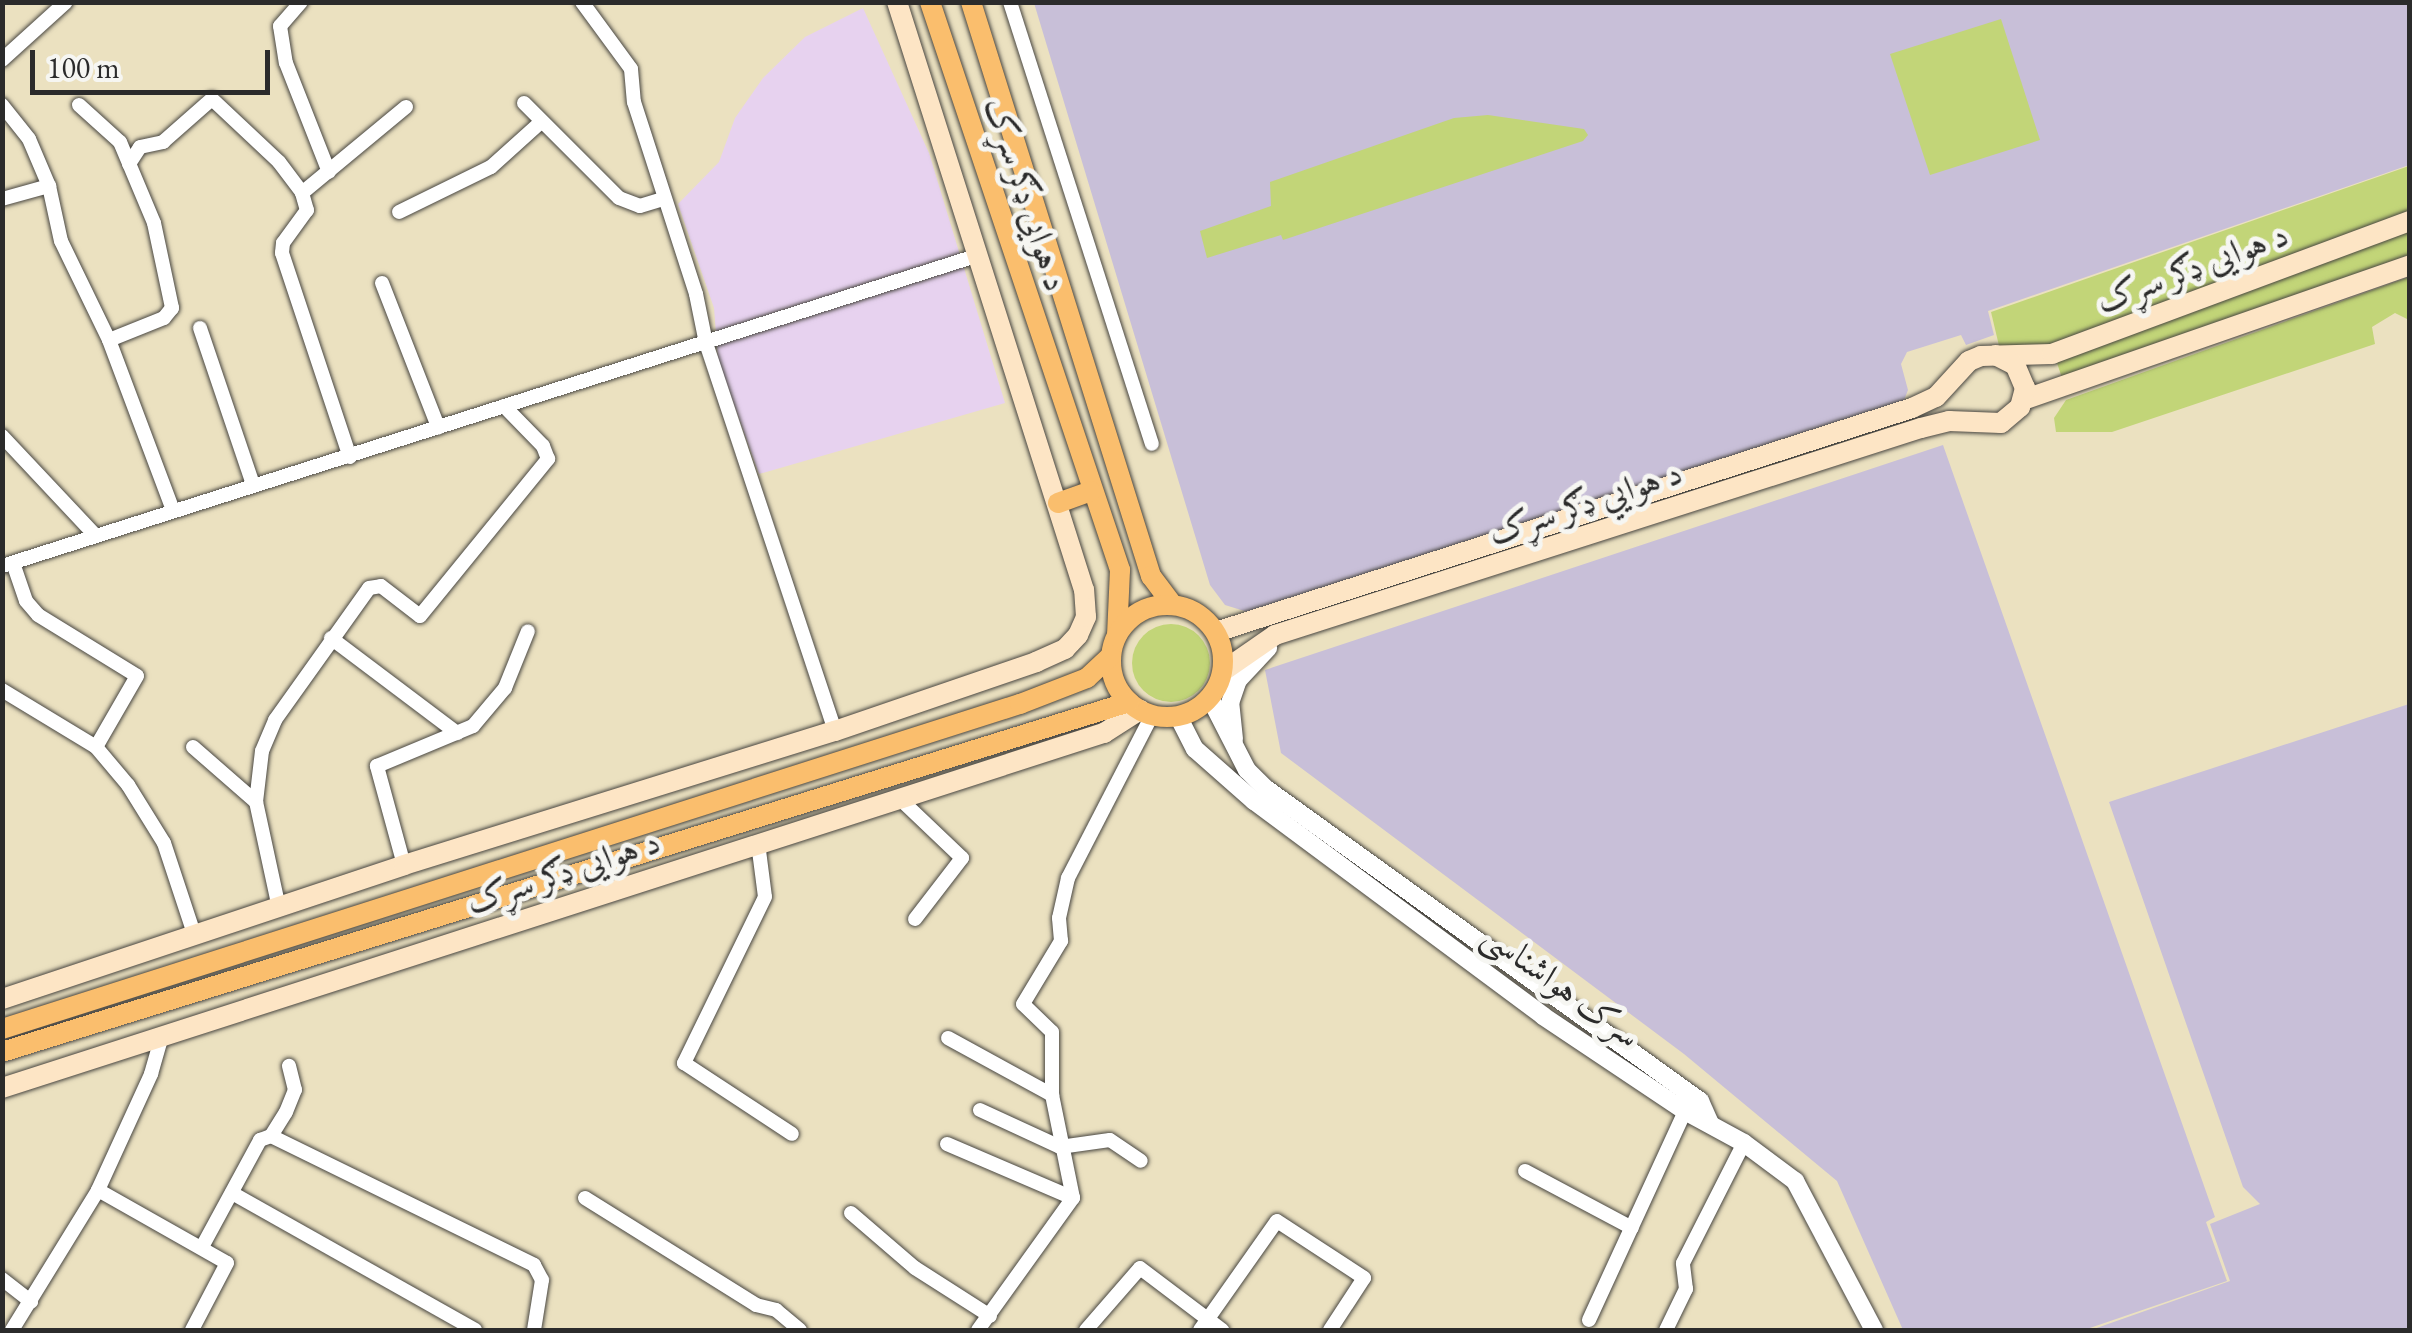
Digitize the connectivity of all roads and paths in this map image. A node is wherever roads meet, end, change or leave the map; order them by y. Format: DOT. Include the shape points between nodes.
graph roads {
  1 [pos="66,2"];
  2 [pos="582,2"];
  3 [pos="898,2"];
  4 [pos="930,2"];
  5 [pos="971,2"];
  6 [pos="1010,2"];
  7 [pos="300,3"];
  8 [pos="2,60"];
  9 [pos="524,103"];
  10 [pos="2,105"];
  11 [pos="79,105"];
  12 [pos="406,107"];
  13 [pos="541,122"];
  14 [pos="129,164"];
  15 [pos="328,172"];
  16 [pos="48,186"];
  17 [pos="302,193"];
  18 [pos="2,199"];
  19 [pos="663,199"];
  20 [pos="399,212"];
  21 [pos="2410,221"];
  22 [pos="979,255"];
  23 [pos="2410,265"];
  24 [pos="382,282"];
  25 [pos="200,328"];
  26 [pos="108,340"];
  27 [pos="706,343"];
  28 [pos="1993,354"];
  29 [pos="1961,370"];
  30 [pos="2024,400"];
  31 [pos="504,406"];
  32 [pos="1977,422"];
  33 [pos="438,427"];
  34 [pos="2,436"];
  35 [pos="1152,444"];
  36 [pos="350,457"];
  37 [pos="254,485"];
  38 [pos="1092,491"];
  39 [pos="1058,503"];
  40 [pos="173,510"];
  41 [pos="96,536"];
  42 [pos="8,564"];
  43 [pos="1172,604"];
  44 [pos="1350,612"];
  45 [pos="528,631"];
  46 [pos="1216,632"];
  47 [pos="330,638"];
  48 [pos="1114,645"];
  49 [pos="1223,671"];
  50 [pos="2,690"];
  51 [pos="1210,698"];
  52 [pos="1140,709"];
  53 [pos="1178,716"];
  54 [pos="835,732"];
  55 [pos="457,733"];
  56 [pos="96,747"];
  57 [pos="193,747"];
  58 [pos="1235,749"];
  59 [pos="900,798"];
  60 [pos="256,802"];
  61 [pos="758,843"];
  62 [pos="404,865"];
  63 [pos="280,908"];
  64 [pos="915,919"];
  65 [pos="195,938"];
  66 [pos="2,1000"];
  67 [pos="2,1029"];
  68 [pos="948,1038"];
  69 [pos="161,1040"];
  70 [pos="2,1052"];
  71 [pos="289,1066"];
  72 [pos="2,1088"];
  73 [pos="1052,1095"];
  74 [pos="980,1110"];
  75 [pos="1685,1110"];
  76 [pos="1710,1122"];
  77 [pos="792,1134"];
  78 [pos="271,1136"];
  79 [pos="1744,1143"];
  80 [pos="947,1144"];
  81 [pos="1060,1146"];
  82 [pos="1140,1161"];
  83 [pos="1525,1171"];
  84 [pos="98,1190"];
  85 [pos="232,1193"];
  86 [pos="586,1198"];
  87 [pos="1073,1198"];
  88 [pos="851,1213"];
  89 [pos="1632,1228"];
  90 [pos="202,1247"];
  91 [pos="2,1279"];
  92 [pos="31,1302"];
  93 [pos="990,1316"];
  94 [pos="1590,1320"];
  95 [pos="1203,1325"];
  96 [pos="1869,1328"];
  97 [pos="196,1329"];
  98 [pos="12,1330"];
  99 [pos="475,1330"];
  100 [pos="534,1330"];
  101 [pos="800,1330"];
  102 [pos="978,1330"];
  103 [pos="1086,1330"];
  104 [pos="1222,1330"];
  105 [pos="1330,1330"];
  106 [pos="1666,1330"];
  1 -- 8 [label="street"];
  2 -- 19 [label="street" via="631,69"];
  3 -- 22 [label="main road"];
  4 -- 38 [label="main road, د هوایی ډګر سړک"];
  5 -- 43 [label="main road, د هوایی ډګر سړک" via="1150,576"];
  6 -- 35 [label="street"];
  7 -- 15 [label="street" via="280,26 286,63"];
  9 -- 13 [label="street"];
  10 -- 16 [label="street" via="29,139"];
  11 -- 14 [label="street" via="120,142"];
  12 -- 15 [label="street"];
  13 -- 19 [label="street" via="619,198 640,206"];
  13 -- 20 [label="street" via="491,167"];
  14 -- 17 [label="street" via="140,147 163,142 212,99 280,162"];
  14 -- 26 [label="street" via="154,223 172,308 164,318"];
  15 -- 17 [label="street"];
  16 -- 18 [label="street"];
  16 -- 26 [label="street" via="61,241"];
  17 -- 36 [label="street" via="308,210 282,253"];
  19 -- 27 [label="street"];
  21 -- 28 [label="main road, د هوایی ډګر سړک" via="2052,354"];
  22 -- 27 [label="street"];
  22 -- 39 [label="main road"];
  23 -- 30 [label="main road, د هوایی ډګر سړک"];
  24 -- 33 [label="street"];
  25 -- 37 [label="street"];
  26 -- 40 [label="street"];
  27 -- 31 [label="street"];
  27 -- 54 [label="street"];
  28 -- 29 [label="main road"];
  28 -- 30 [label="main road" via="2015,365"];
  29 -- 32 [label="main road" via="1955,394"];
  29 -- 46 [label="main road, د هوايي ډګر سړک" via="1936,397 1912,408"];
  30 -- 32 [label="main road" via="2002,423"];
  31 -- 33 [label="street"];
  31 -- 47 [label="street" via="548,459 420,616 374,585"];
  32 -- 44 [label="main road, د هوايي ډګر سړک" via="1921,428"];
  33 -- 36 [label="street"];
  34 -- 41 [label="street"];
  36 -- 37 [label="street"];
  37 -- 40 [label="street"];
  38 -- 39 [label="main road"];
  38 -- 48 [label="main road, د هوایی ډګر سړک" via="1120,570"];
  39 -- 54 [label="main road, د هوایی ډګر سړک" via="1086,617 1065,649"];
  40 -- 41 [label="street"];
  41 -- 42 [label="street"];
  42 -- 56 [label="street" via="38,615 137,676"];
  43 -- 46 [label="main road" via="1198,612"];
  43 -- 48 [label="main road" via="1140,611"];
  44 -- 49 [label="main road, د هوايي ډګر سړک" via="1276,634"];
  44 -- 58 [label="street" via="1276,641 1253,660 1230,703"];
  45 -- 55 [label="street" via="504,688 472,726"];
  46 -- 49 [label="main road"];
  47 -- 55 [label="street"];
  47 -- 60 [label="street" via="275,720 262,751"];
  48 -- 52 [label="main road" via="1118,688"];
  48 -- 67 [label="main road" via="1088,678 1020,704"];
  49 -- 51 [label="main road"];
  50 -- 56 [label="street"];
  51 -- 53 [label="main road"];
  51 -- 58 [label="street"];
  52 -- 53 [label="main road"];
  52 -- 59 [label="main road, د هوایی ډګر سړک" via="1104,733"];
  52 -- 70 [label="main road"];
  52 -- 73 [label="street" via="1068,878 1061,941 1023,1004 1052,1032"];
  53 -- 75 [label="street, سرک هواشناسی" via="1196,749 1254,801 1543,1016"];
  54 -- 62 [label="main road, د هوایی ډګر سړک"];
  55 -- 62 [label="street" via="377,766"];
  56 -- 65 [label="street" via="164,843"];
  57 -- 60 [label="street"];
  58 -- 76 [label="street" via="1265,788 1700,1102"];
  59 -- 61 [label="main road, د هوایی ډګر سړک"];
  59 -- 64 [label="street" via="962,858"];
  60 -- 63 [label="street"];
  61 -- 69 [label="main road, د هوایی ډګر سړک" via="198,1022"];
  61 -- 77 [label="street" via="765,897 684,1062"];
  62 -- 63 [label="main road, د هوایی ډګر سړک"];
  63 -- 65 [label="main road, د هوایی ډګر سړک"];
  65 -- 66 [label="main road, د هوایی ډګر سړک"];
  68 -- 73 [label="street"];
  69 -- 72 [label="main road, د هوایی ډګر سړک"];
  69 -- 84 [label="street"];
  71 -- 78 [label="street" via="295,1090"];
  73 -- 81 [label="street"];
  74 -- 81 [label="street"];
  75 -- 76 [label="street, سرک هواشناسی"];
  75 -- 89 [label="street"];
  76 -- 79 [label="street, سرک هواشناسی"];
  78 -- 85 [label="street" via="260,1140"];
  78 -- 100 [label="street" via="534,1265 542,1280"];
  79 -- 96 [label="street, سرک هواشناسی" via="1795,1181"];
  79 -- 106 [label="street" via="1683,1262 1686,1289"];
  80 -- 87 [label="street"];
  81 -- 82 [label="street" via="1110,1140"];
  81 -- 87 [label="street"];
  83 -- 89 [label="street"];
  84 -- 90 [label="street"];
  84 -- 92 [label="street"];
  85 -- 90 [label="street"];
  85 -- 99 [label="street"];
  86 -- 101 [label="street"];
  87 -- 93 [label="street"];
  88 -- 93 [label="street" via="914,1268"];
  89 -- 94 [label="street"];
  90 -- 97 [label="street" via="227,1263"];
  91 -- 92 [label="street"];
  92 -- 98 [label="street"];
  93 -- 102 [label="street"];
  95 -- 103 [label="street" via="1140,1268"];
  95 -- 104 [label="street"];
  95 -- 105 [label="street" via="1277,1221 1364,1278"];
}
